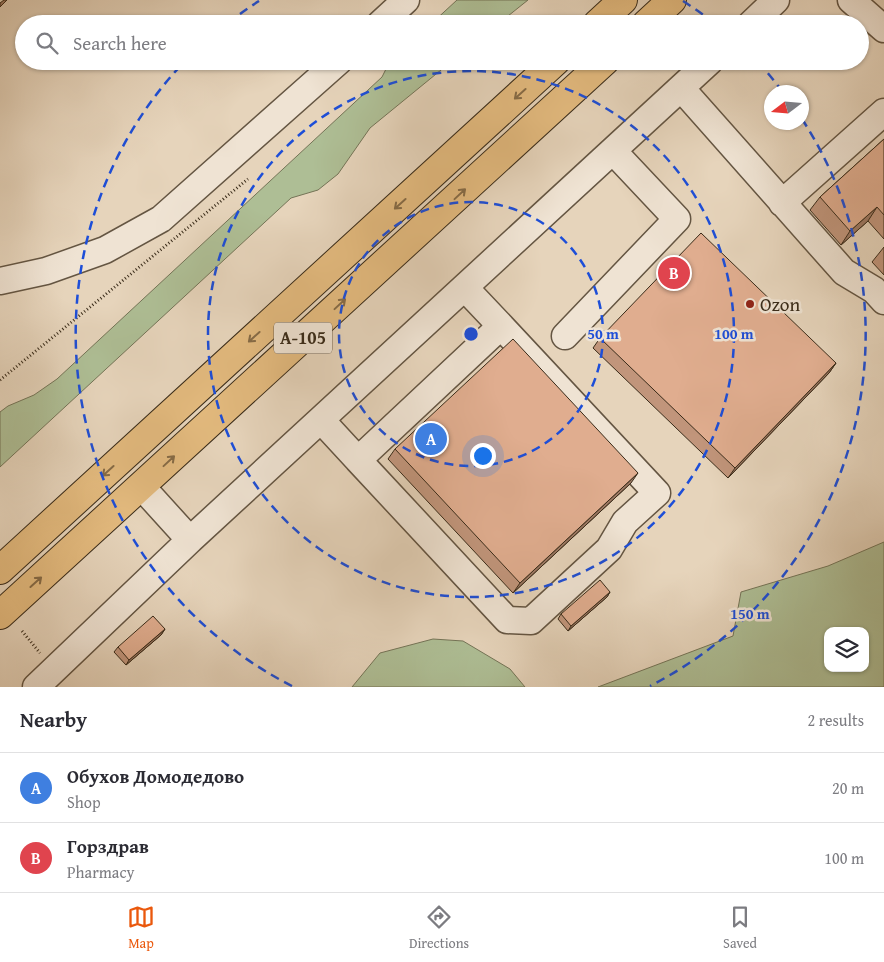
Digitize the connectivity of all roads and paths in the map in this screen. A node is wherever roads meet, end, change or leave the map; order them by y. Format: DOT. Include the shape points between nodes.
graph roads {
  1 [pos="406,0"];
  2 [pos="623,0"];
  3 [pos="672,0"];
  4 [pos="776,0"];
  5 [pos="851,0"];
  6 [pos="390,15"];
  7 [pos="607,15"];
  8 [pos="656,15"];
  9 [pos="760,15"];
  10 [pos="868,15"];
  11 [pos="869,16"];
  12 [pos="884,29"];
  13 [pos="329,70"];
  14 [pos="546,70"];
  15 [pos="595,70"];
  16 [pos="700,70"];
  17 [pos="681,88"];
  18 [pos="884,112"];
  19 [pos="612,152"];
  20 [pos="248,179"];
  21 [pos="782,203"];
  22 [pos="0,281"];
  23 [pos="466,288"];
  24 [pos="884,301"];
  25 [pos="501,326"];
  26 [pos="566,336"];
  27 [pos="0,380"];
  28 [pos="322,421"];
  29 [pos="358,460"];
  30 [pos="141,486"];
  31 [pos="190,540"];
  32 [pos="0,570"];
  33 [pos="11,623"];
  34 [pos="45,678"];
  1 -- 6 [label="street"];
  2 -- 7 [label="highway"];
  3 -- 8 [label="highway"];
  4 -- 9 [label="street"];
  5 -- 10 [label="street"];
  11 -- 12 [label="street"];
  13 -- 22 [label="street" via="161,219 105,250 46,271"];
  14 -- 32 [label="highway, А-105, one-way"];
  30 -- 15 [label="highway, А-105, one-way"];
  16 -- 17 [label="street"];
  17 -- 19 [label="street"];
  17 -- 21 [label="street"];
  18 -- 21 [label="street"];
  19 -- 23 [label="street"];
  19 -- 26 [label="street" via="677,219"];
  20 -- 27 [label="path"];
  21 -- 24 [label="street" via="844,272 874,290"];
  23 -- 25 [label="street"];
  23 -- 28 [label="street"];
  25 -- 29 [label="street"];
  25 -- 29 [label="street" via="656,493 625,522 608,549 531,621 506,620"];
  28 -- 29 [label="street"];
  28 -- 31 [label="street"];
  30 -- 31 [label="street"];
  33 -- 30 [label="highway, А-105, one-way"];
  31 -- 34 [label="street"];
  33 -- 34 [label="path"];
}
